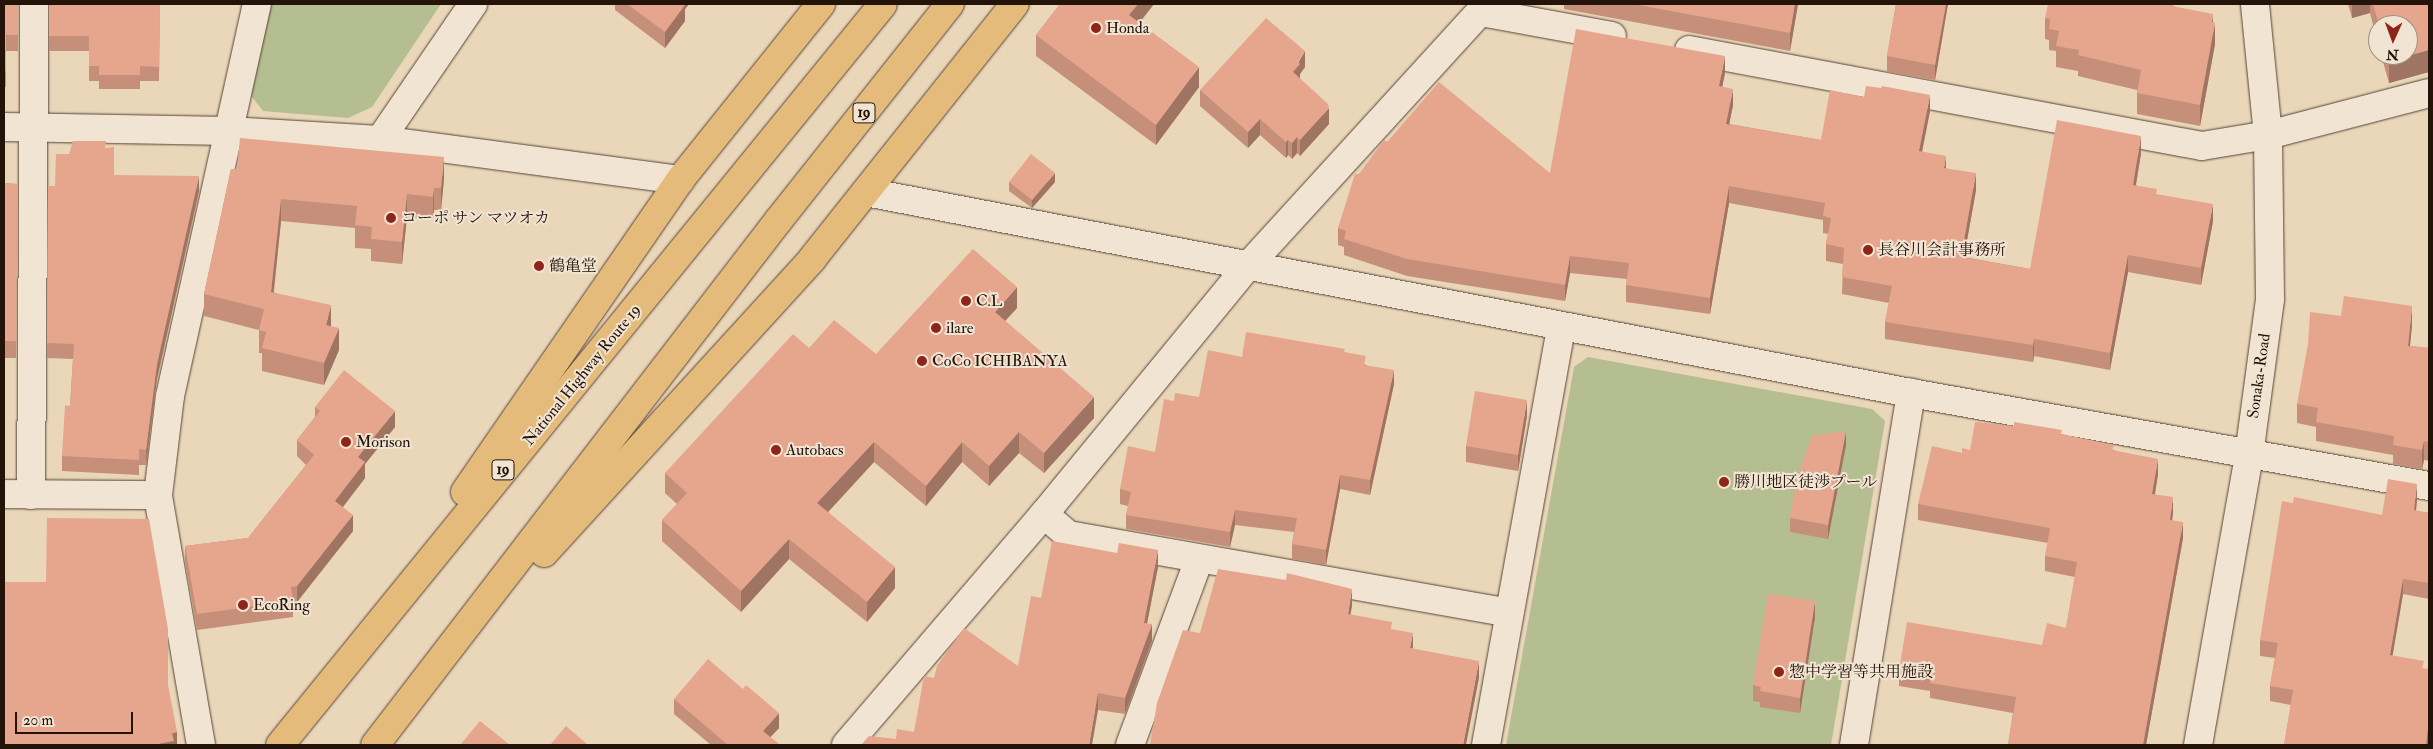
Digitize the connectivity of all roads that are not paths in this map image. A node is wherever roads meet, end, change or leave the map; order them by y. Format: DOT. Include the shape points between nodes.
graph roads {
  1 [pos="34,4"];
  2 [pos="257,4"];
  3 [pos="474,4"];
  4 [pos="822,4"];
  5 [pos="883,4"];
  6 [pos="950,4"];
  7 [pos="1015,4"];
  8 [pos="2255,4"];
  9 [pos="1484,8"];
  10 [pos="1637,41"];
  11 [pos="1666,46"];
  12 [pos="2429,93"];
  13 [pos="4,127"];
  14 [pos="34,127"];
  15 [pos="228,132"];
  16 [pos="2268,135"];
  17 [pos="380,140"];
  18 [pos="680,180"];
  19 [pos="866,192"];
  20 [pos="1248,267"];
  21 [pos="1561,327"];
  22 [pos="1911,393"];
  23 [pos="2249,454"];
  24 [pos="2429,486"];
  25 [pos="4,494"];
  26 [pos="30,494"];
  27 [pos="158,495"];
  28 [pos="1044,514"];
  29 [pos="1200,559"];
  30 [pos="1509,613"];
  31 [pos="353,654"];
  32 [pos="416,694"];
  33 [pos="201,745"];
  34 [pos="280,745"];
  35 [pos="375,745"];
  36 [pos="846,745"];
  37 [pos="1130,745"];
  38 [pos="1486,745"];
  39 [pos="1854,745"];
  40 [pos="2198,745"];
  1 -- 14 [label="street"];
  2 -- 15 [label="street"];
  3 -- 17 [label="street"];
  4 -- 18 [label="highway"];
  5 -- 31 [label="highway, National Highway Route 19 / 19"];
  6 -- 32 [label="highway, 19" via="772,229"];
  7 -- 19 [label="highway"];
  8 -- 16 [label="street, Sonaka-Road"];
  9 -- 10 [label="street"];
  9 -- 20 [label="street"];
  11 -- 16 [label="street" via="2202,146"];
  12 -- 16 [label="street"];
  13 -- 14 [label="street"];
  14 -- 15 [label="street"];
  14 -- 26 [label="street"];
  15 -- 17 [label="street"];
  15 -- 27 [label="street" via="170,396"];
  16 -- 23 [label="street, Sonaka-Road" via="2270,299"];
  17 -- 18 [label="street"];
  18 -- 31 [label="highway"];
  19 -- 20 [label="street"];
  19 -- 32 [label="highway" via="812,259"];
  20 -- 21 [label="street"];
  20 -- 28 [label="street"];
  21 -- 22 [label="street"];
  21 -- 30 [label="street"];
  22 -- 23 [label="street"];
  22 -- 39 [label="street"];
  23 -- 24 [label="street"];
  23 -- 40 [label="street, Sonaka-Road"];
  25 -- 26 [label="street"];
  26 -- 27 [label="street"];
  27 -- 33 [label="street"];
  28 -- 29 [label="street" via="1068,535"];
  28 -- 36 [label="street"];
  29 -- 30 [label="street"];
  29 -- 37 [label="street"];
  30 -- 38 [label="street"];
  31 -- 34 [label="highway, National Highway Route 19 / 19"];
  32 -- 35 [label="highway, 19"];
}
